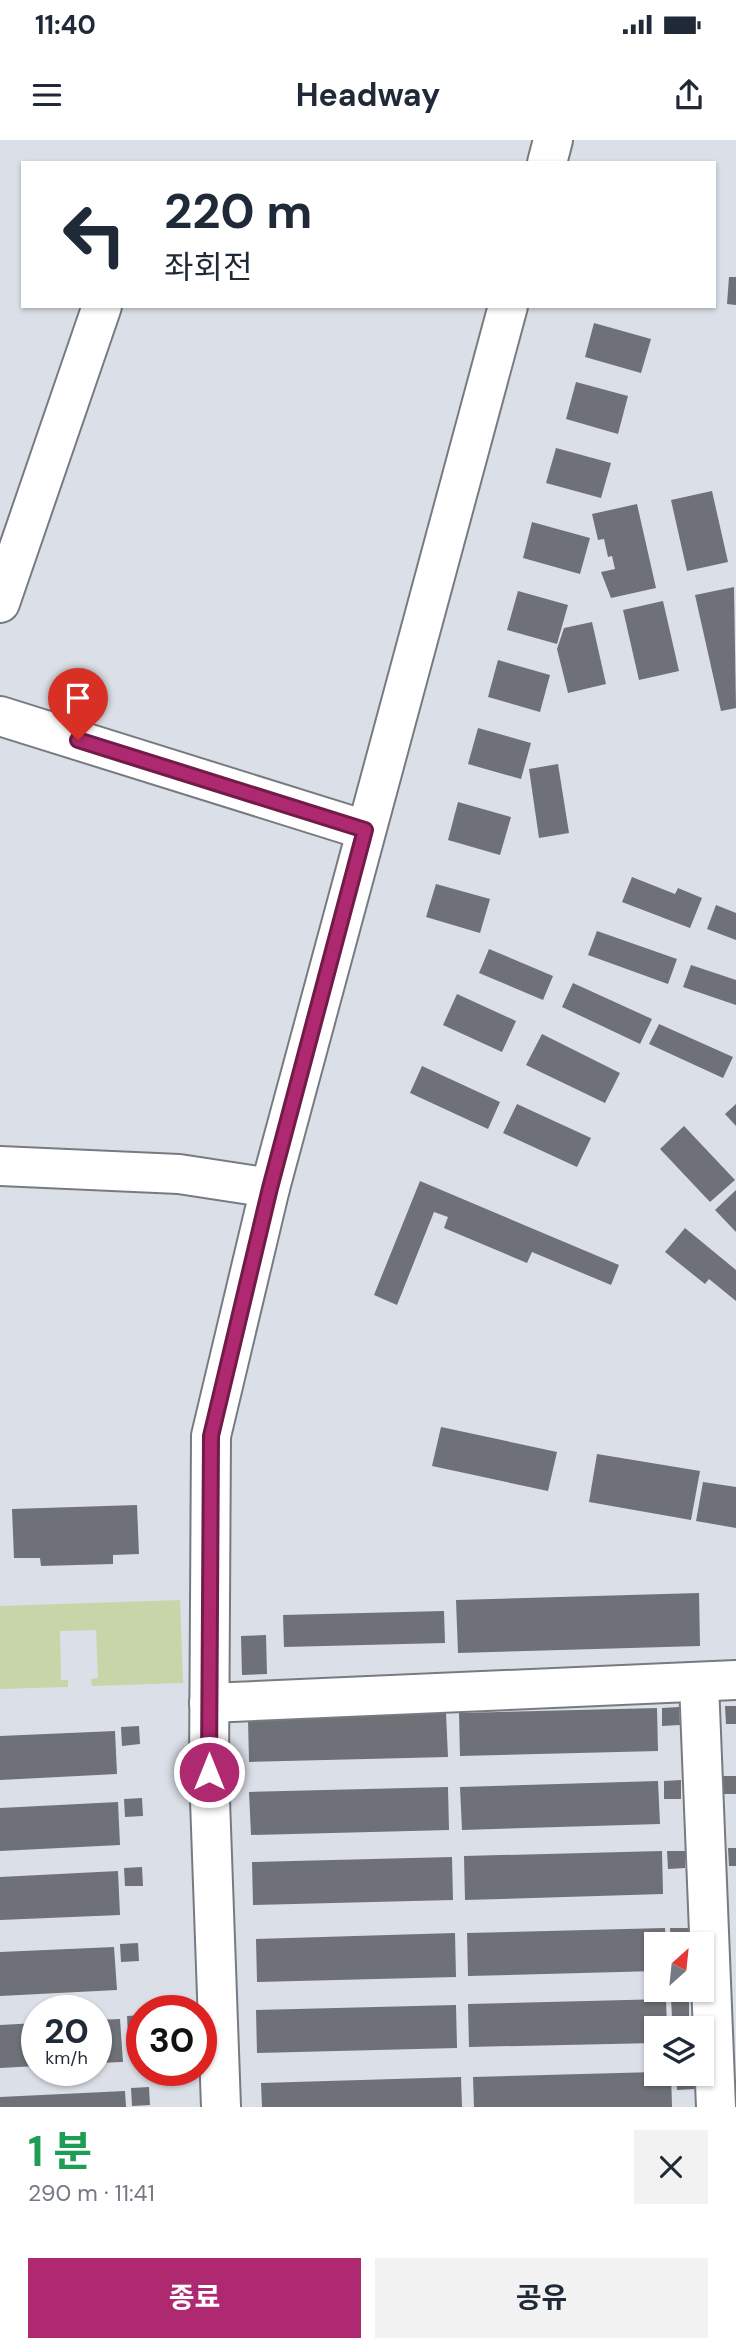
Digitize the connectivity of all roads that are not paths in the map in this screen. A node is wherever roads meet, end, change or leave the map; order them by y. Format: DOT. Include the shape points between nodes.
graph roads {
  1 [pos="553,140"];
  2 [pos="548,161"];
  3 [pos="101,308"];
  4 [pos="507,308"];
  5 [pos="0,603"];
  6 [pos="0,716"];
  7 [pos="365,830"];
  8 [pos="0,1166"];
  9 [pos="270,1188"];
  10 [pos="736,1679"];
  11 [pos="699,1683"];
  12 [pos="209,1703"];
  13 [pos="221,2107"];
  14 [pos="716,2107"];
  1 -- 2 [label="street"];
  3 -- 5 [label="street"];
  4 -- 7 [label="street"];
  6 -- 7 [label="street"];
  7 -- 9 [label="street"];
  8 -- 9 [label="street" via="179,1174"];
  9 -- 12 [label="street" via="211,1436"];
  10 -- 11 [label="street"];
  11 -- 12 [label="street"];
  11 -- 14 [label="street"];
  12 -- 13 [label="street"];
}
